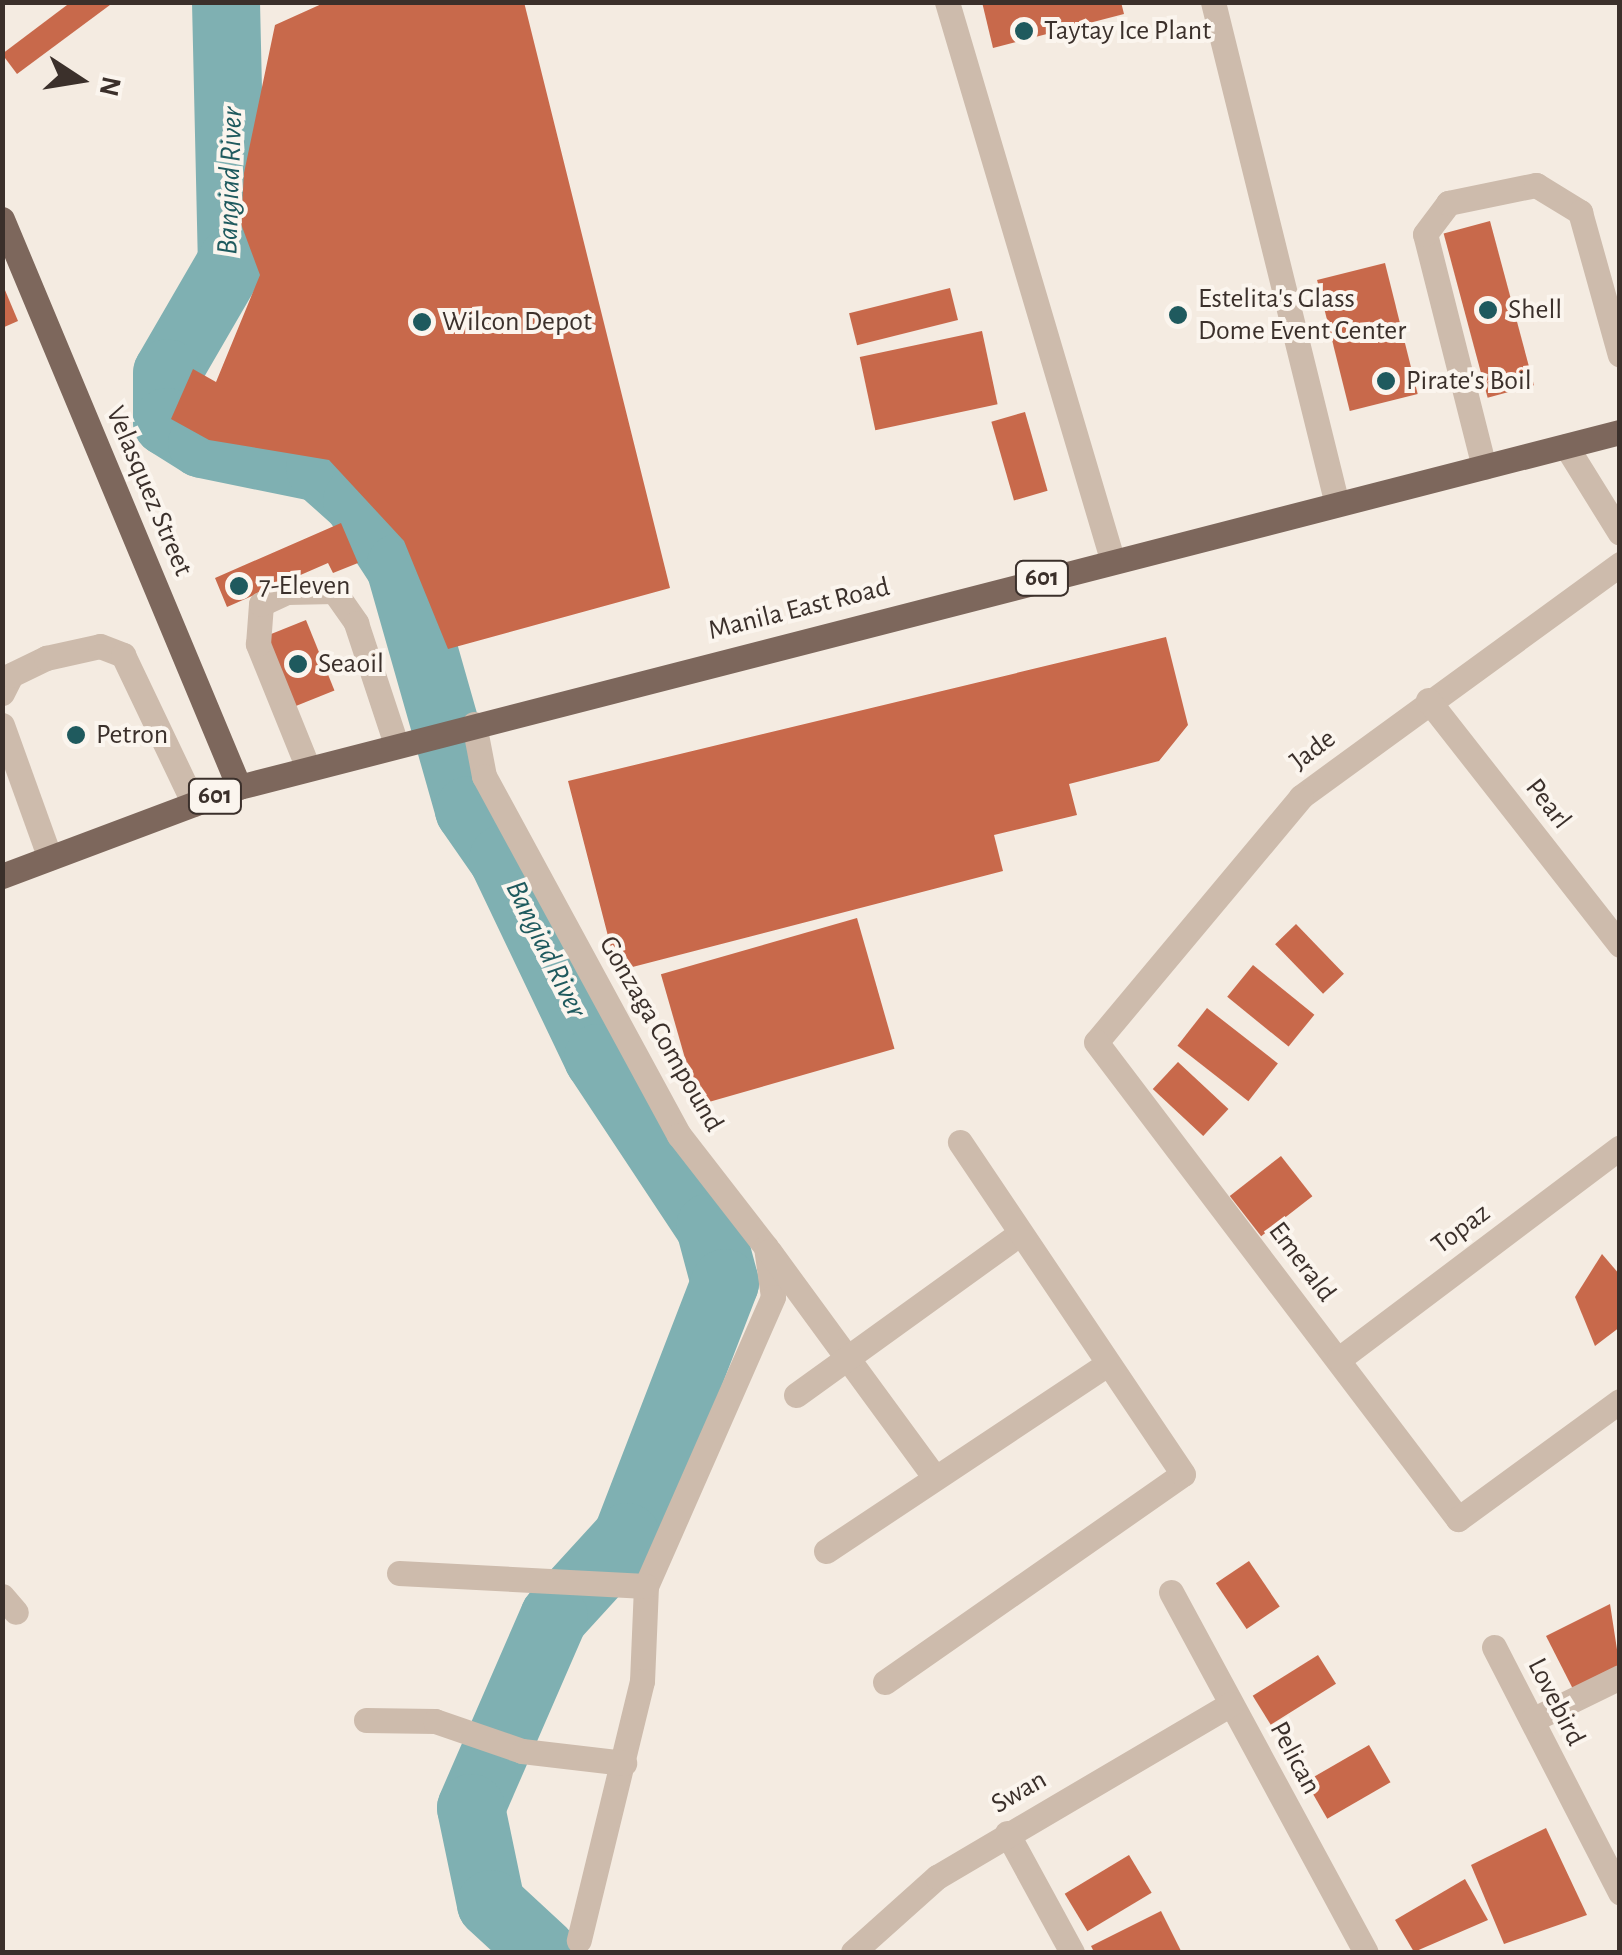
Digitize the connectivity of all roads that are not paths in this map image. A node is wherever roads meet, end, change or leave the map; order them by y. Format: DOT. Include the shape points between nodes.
graph roads {
  1 [pos="947,2"];
  2 [pos="1212,2"];
  3 [pos="2,218"];
  4 [pos="1620,354"];
  5 [pos="1620,432"];
  6 [pos="1566,446"];
  7 [pos="1484,467"];
  8 [pos="1337,504"];
  9 [pos="1620,533"];
  10 [pos="1112,560"];
  11 [pos="1620,564"];
  12 [pos="2,693"];
  13 [pos="1428,700"];
  14 [pos="2,725"];
  15 [pos="469,725"];
  16 [pos="396,744"];
  17 [pos="308,768"];
  18 [pos="240,787"];
  19 [pos="194,804"];
  20 [pos="50,858"];
  21 [pos="2,876"];
  22 [pos="1620,945"];
  23 [pos="1096,1042"];
  24 [pos="960,1142"];
  25 [pos="1620,1147"];
  26 [pos="1019,1234"];
  27 [pos="766,1246"];
  28 [pos="847,1357"];
  29 [pos="1338,1358"];
  30 [pos="1107,1364"];
  31 [pos="796,1395"];
  32 [pos="1620,1402"];
  33 [pos="932,1474"];
  34 [pos="826,1551"];
  35 [pos="399,1573"];
  36 [pos="646,1586"];
  37 [pos="1171,1592"];
  38 [pos="1494,1647"];
  39 [pos="1620,1677"];
  40 [pos="886,1682"];
  41 [pos="1231,1704"];
  42 [pos="366,1720"];
  43 [pos="1532,1720"];
  44 [pos="624,1763"];
  45 [pos="1008,1834"];
  46 [pos="1620,1892"];
  47 [pos="579,1940"];
  48 [pos="852,1952"];
  49 [pos="1072,1952"];
  50 [pos="1366,1952"];
  1 -- 10 [label="street"];
  2 -- 8 [label="street"];
  3 -- 18 [label="main road, Velasquez Street"];
  4 -- 7 [label="street" via="1580,212 1536,184 1448,202 1425,234"];
  5 -- 6 [label="main road, Manila East Road / 601"];
  6 -- 7 [label="main road, Manila East Road / 601"];
  6 -- 9 [label="street"];
  7 -- 8 [label="main road, Manila East Road / 601"];
  8 -- 10 [label="main road, Manila East Road / 601"];
  10 -- 15 [label="main road, Manila East Road / 601"];
  11 -- 13 [label="street, Jade"];
  12 -- 19 [label="street" via="11,674 46,658 100,646 123,656"];
  13 -- 22 [label="street, Pearl"];
  13 -- 23 [label="street, Jade" via="1301,797"];
  14 -- 20 [label="street"];
  15 -- 16 [label="main road, Manila East Road / 601"];
  15 -- 27 [label="street, Gonzaga Compound" via="484,776 679,1135"];
  16 -- 17 [label="main road, Manila East Road / 601"];
  16 -- 17 [label="street" via="356,624 334,591 286,592 261,604 258,644"];
  17 -- 18 [label="main road, Manila East Road / 601"];
  18 -- 19 [label="main road, Manila East Road / 601"];
  19 -- 20 [label="main road, Manila East Road / 601"];
  20 -- 21 [label="main road, Manila East Road / 601"];
  23 -- 29 [label="street, Emerald"];
  24 -- 26 [label="street"];
  25 -- 29 [label="street, Topaz"];
  26 -- 28 [label="street"];
  26 -- 30 [label="street"];
  27 -- 28 [label="street, Gonzaga Compound"];
  27 -- 36 [label="street" via="773,1296"];
  28 -- 31 [label="street"];
  28 -- 33 [label="street, Gonzaga Compound"];
  29 -- 32 [label="street, Emerald" via="1458,1519"];
  30 -- 33 [label="street"];
  30 -- 40 [label="street" via="1183,1474"];
  33 -- 34 [label="street"];
  35 -- 36 [label="street"];
  36 -- 44 [label="street" via="642,1681"];
  37 -- 41 [label="street, Pelican"];
  38 -- 43 [label="street, Lovebird"];
  39 -- 43 [label="street"];
  41 -- 45 [label="street, Swan"];
  41 -- 50 [label="street, Pelican"];
  42 -- 44 [label="street" via="435,1721 522,1751"];
  43 -- 46 [label="street, Lovebird"];
  44 -- 47 [label="street"];
  45 -- 48 [label="street, Swan" via="936,1877"];
  45 -- 49 [label="street"];
}
